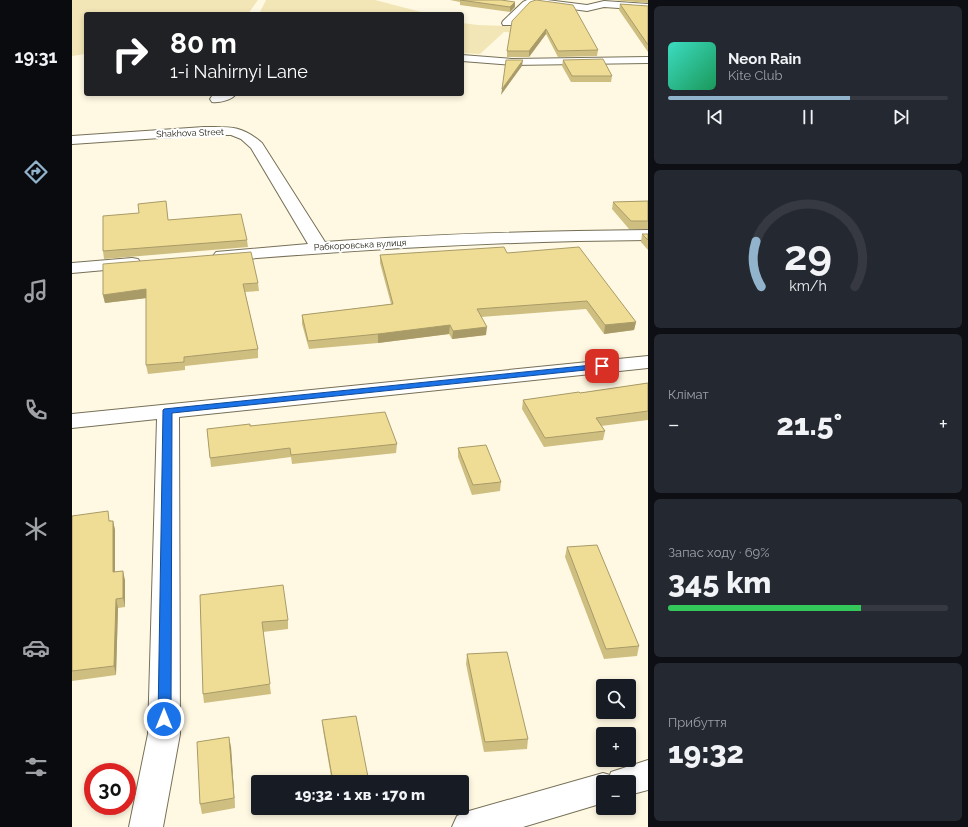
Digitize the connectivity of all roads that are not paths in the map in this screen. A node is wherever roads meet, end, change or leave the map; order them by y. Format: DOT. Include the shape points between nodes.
graph roads {
  1 [pos="510,2"];
  2 [pos="532,2"];
  3 [pos="648,7"];
  4 [pos="507,23"];
  5 [pos="464,58"];
  6 [pos="648,60"];
  7 [pos="224,96"];
  8 [pos="216,99"];
  9 [pos="72,140"];
  10 [pos="648,235"];
  11 [pos="319,247"];
  12 [pos="203,257"];
  13 [pos="149,262"];
  14 [pos="72,268"];
  15 [pos="648,362"];
  16 [pos="168,410"];
  17 [pos="72,422"];
  18 [pos="648,775"];
  19 [pos="636,778"];
  20 [pos="596,790"];
  21 [pos="146,827"];
  22 [pos="469,827"];
  1 -- 2 [label="street"];
  2 -- 3 [label="street" via="587,8 604,4"];
  2 -- 4 [label="street"];
  5 -- 6 [label="street" via="512,62"];
  7 -- 8 [label="street"];
  9 -- 11 [label="street, Shakhova Street" via="204,131 233,132 246,136 257,146"];
  10 -- 11 [label="street, Рабкоровська вулиця" via="561,235"];
  11 -- 12 [label="street, Рабкоровська вулиця"];
  13 -- 14 [label="street"];
  15 -- 16 [label="street"];
  16 -- 17 [label="street"];
  16 -- 21 [label="street" via="164,734"];
  18 -- 19 [label="street"];
  20 -- 22 [label="street"];
}
